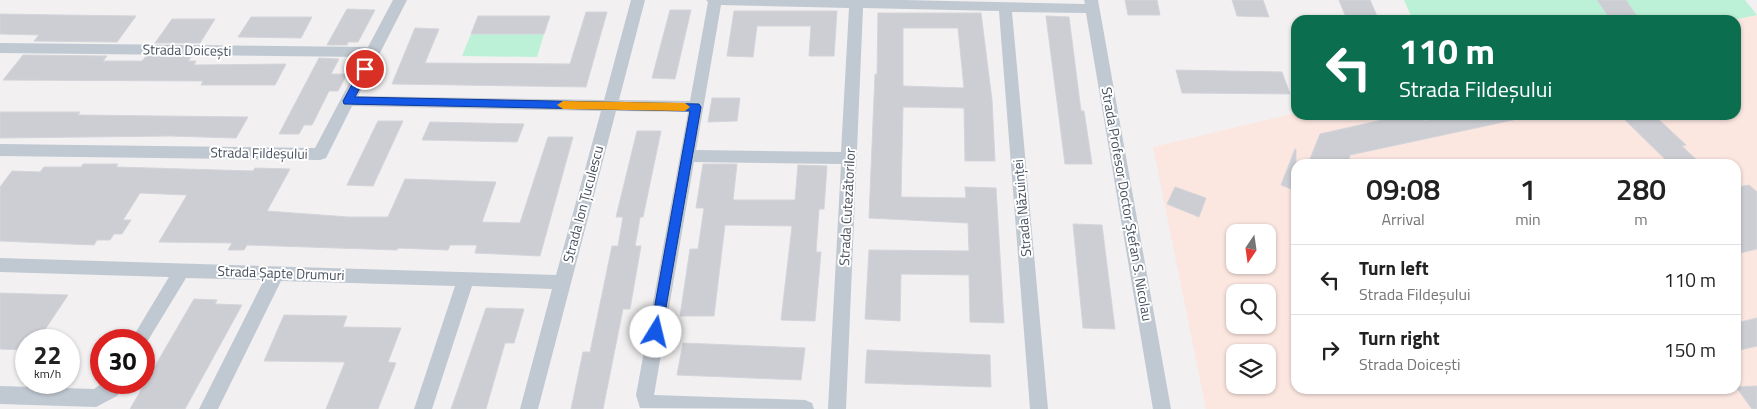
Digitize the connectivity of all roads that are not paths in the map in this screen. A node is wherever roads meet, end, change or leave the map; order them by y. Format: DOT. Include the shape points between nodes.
graph roads {
  1 [pos="400,0"];
  2 [pos="638,0"];
  3 [pos="714,0"];
  4 [pos="856,5"];
  5 [pos="1092,5"];
  6 [pos="1005,7"];
  7 [pos="0,48"];
  8 [pos="374,52"];
  9 [pos="348,101"];
  10 [pos="609,106"];
  11 [pos="696,107"];
  12 [pos="0,150"];
  13 [pos="687,156"];
  14 [pos="849,158"];
  15 [pos="0,265"];
  16 [pos="182,270"];
  17 [pos="276,273"];
  18 [pos="466,279"];
  19 [pos="562,282"];
  20 [pos="147,329"];
  21 [pos="103,394"];
  22 [pos="0,396"];
  23 [pos="208,409"];
  24 [pos="422,409"];
  25 [pos="529,409"];
  26 [pos="804,409"];
  27 [pos="837,409"];
  28 [pos="1039,409"];
  29 [pos="1162,409"];
  1 -- 8 [label="street"];
  2 -- 10 [label="street, Strada Ion Țuculescu"];
  3 -- 4 [label="street"];
  3 -- 11 [label="street"];
  4 -- 6 [label="street"];
  4 -- 14 [label="street, Strada Cutezătorilor"];
  5 -- 6 [label="street"];
  5 -- 29 [label="street, Strada Profesor Doctor Ștefan S. Nicolau"];
  6 -- 28 [label="street, Strada Năzuinței"];
  7 -- 8 [label="street, Strada Doicești"];
  8 -- 9 [label="street"];
  9 -- 10 [label="street"];
  9 -- 12 [label="street, Strada Fildeșului" via="320,154"];
  10 -- 11 [label="street"];
  10 -- 19 [label="street, Strada Ion Țuculescu"];
  11 -- 13 [label="street"];
  13 -- 14 [label="street"];
  13 -- 26 [label="street" via="645,394 647,402"];
  14 -- 27 [label="street, Strada Cutezătorilor"];
  15 -- 16 [label="street, Strada Șapte Drumuri"];
  16 -- 17 [label="street, Strada Șapte Drumuri"];
  16 -- 20 [label="street"];
  17 -- 18 [label="street, Strada Șapte Drumuri"];
  17 -- 23 [label="street"];
  18 -- 19 [label="street, Strada Șapte Drumuri"];
  18 -- 24 [label="street"];
  19 -- 25 [label="street, Strada Ion Țuculescu"];
  21 -- 22 [label="street" via="96,398"];
}
